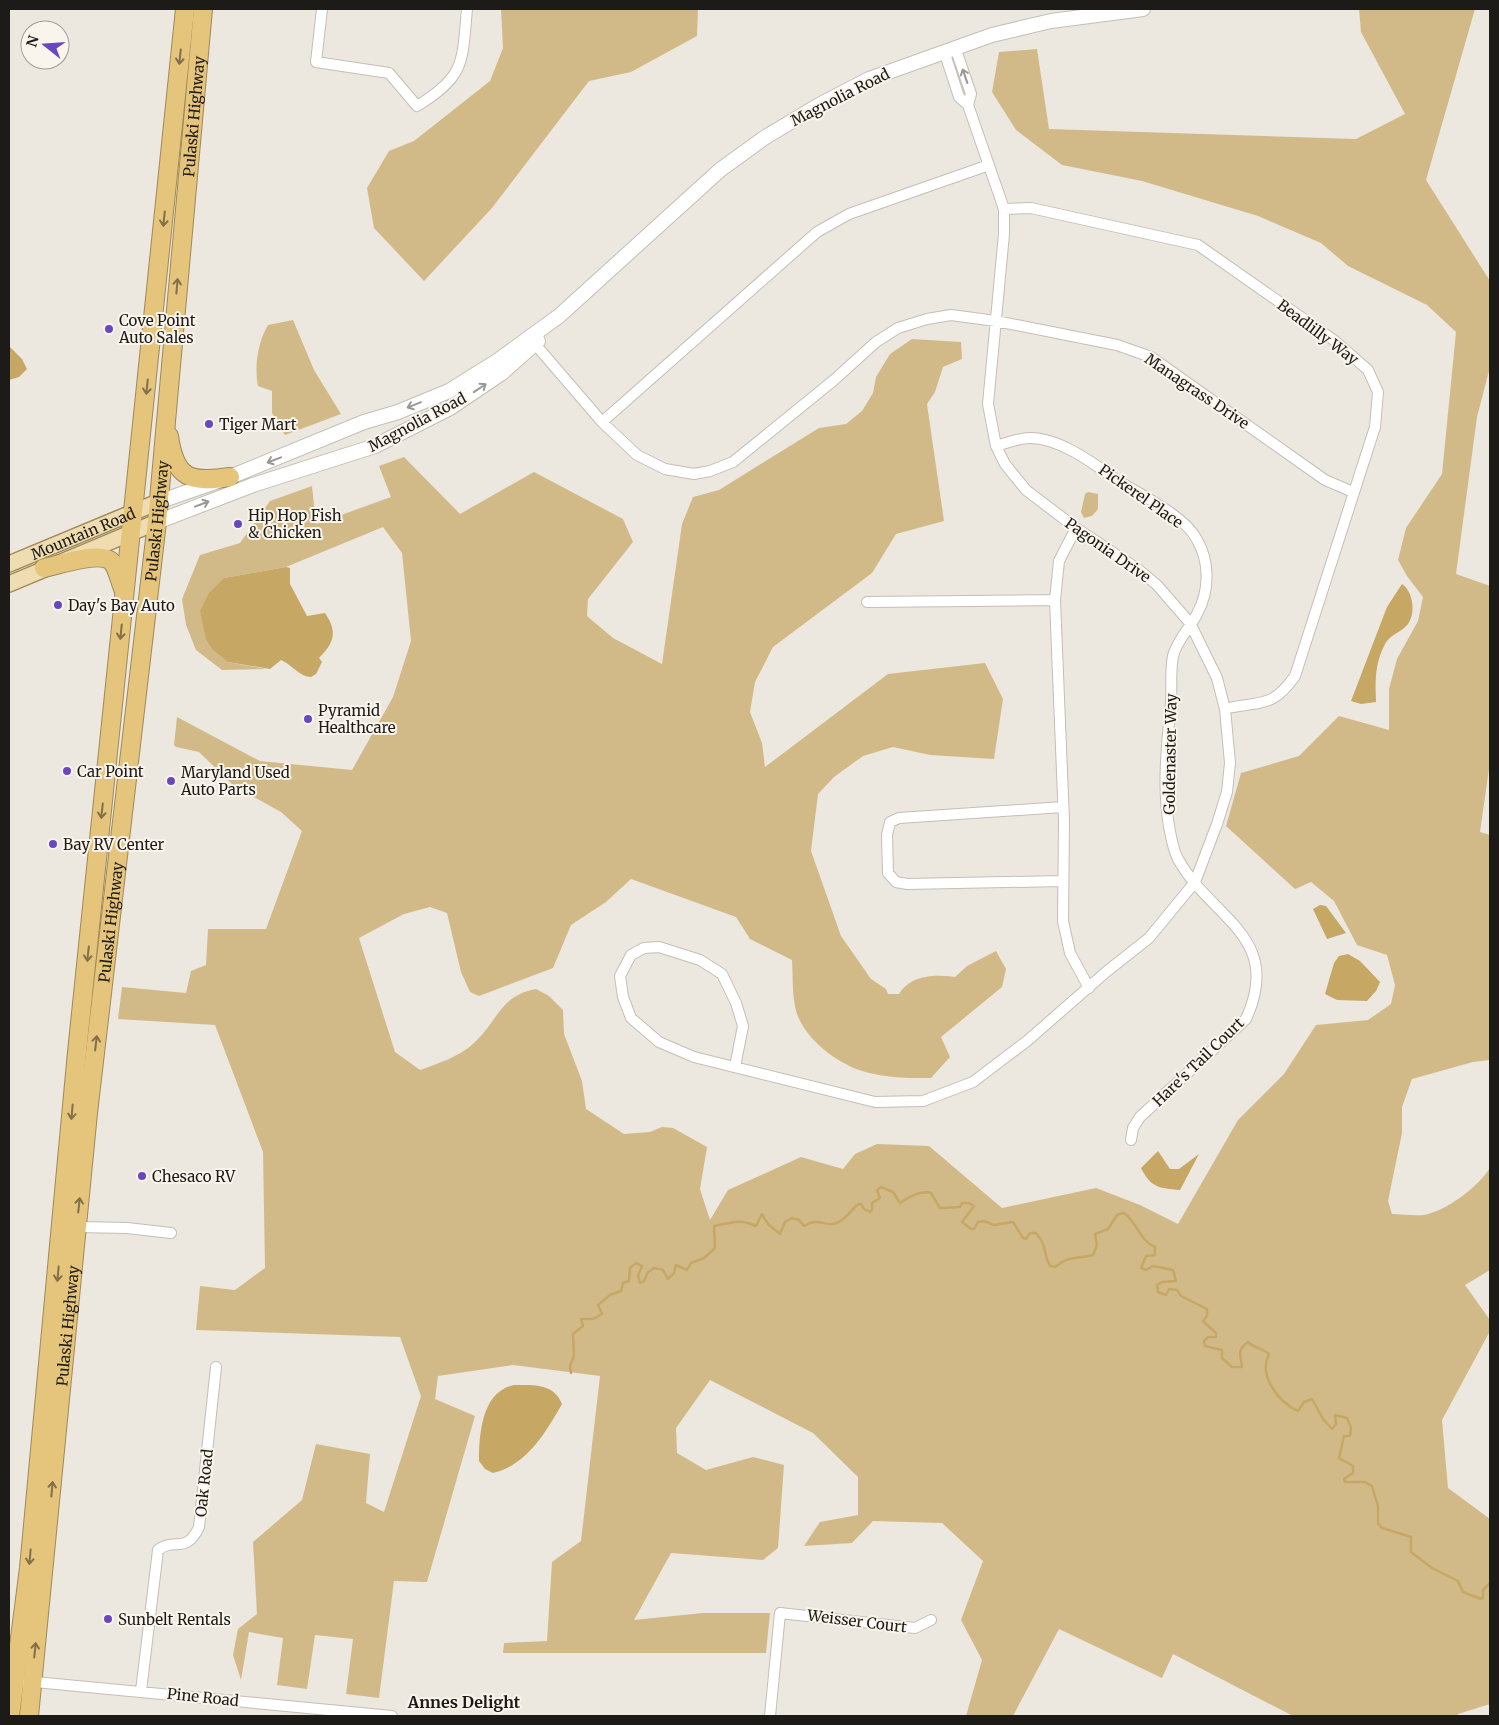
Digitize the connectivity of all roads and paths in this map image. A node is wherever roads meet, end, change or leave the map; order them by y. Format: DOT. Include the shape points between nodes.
graph roads {
  1 [pos="186,9"];
  2 [pos="203,9"];
  3 [pos="322,9"];
  4 [pos="467,9"];
  5 [pos="1143,9"];
  6 [pos="949,49"];
  7 [pos="989,165"];
  8 [pos="1004,209"];
  9 [pos="611,268"];
  10 [pos="996,321"];
  11 [pos="535,344"];
  12 [pos="166,401"];
  13 [pos="602,422"];
  14 [pos="996,446"];
  15 [pos="230,477"];
  16 [pos="1353,492"];
  17 [pos="158,502"];
  18 [pos="134,511"];
  19 [pos="157,522"];
  20 [pos="1076,528"];
  21 [pos="132,531"];
  22 [pos="9,564"];
  23 [pos="44,568"];
  24 [pos="9,584"];
  25 [pos="125,594"];
  26 [pos="1055,600"];
  27 [pos="867,602"];
  28 [pos="1190,623"];
  29 [pos="1225,709"];
  30 [pos="108,763"];
  31 [pos="130,764"];
  32 [pos="1063,807"];
  33 [pos="1063,881"];
  34 [pos="1195,882"];
  35 [pos="1089,988"];
  36 [pos="735,1067"];
  37 [pos="1131,1140"];
  38 [pos="77,1227"];
  39 [pos="170,1233"];
  40 [pos="216,1366"];
  41 [pos="931,1620"];
  42 [pos="14,1680"];
  43 [pos="32,1682"];
  44 [pos="141,1691"];
  45 [pos="275,1704"];
  46 [pos="10,1716"];
  47 [pos="28,1716"];
  48 [pos="274,1716"];
  49 [pos="392,1716"];
  50 [pos="770,1716"];
  1 -- 18 [label="highway, Pulaski Highway, one-way"];
  12 -- 2 [label="highway, Pulaski Highway, one-way"];
  3 -- 4 [label="street" via="316,62 384,71 417,106 459,70 463,59"];
  5 -- 6 [label="main road, Magnolia Road" via="1051,22 992,35"];
  6 -- 7 [label="street, Pagonia Drive" via="959,96 968,105"];
  6 -- 9 [label="main road, Magnolia Road" via="869,79 764,138 720,170"];
  7 -- 8 [label="street, Pagonia Drive"];
  7 -- 13 [label="street" via="857,211 817,232"];
  8 -- 10 [label="street, Pagonia Drive"];
  8 -- 16 [label="street, Beadlilly Way" via="1031,208 1198,245 1335,341 1368,370 1378,392 1375,427"];
  9 -- 11 [label="main road, Magnolia Road" via="572,311"];
  9 -- 15 [label="main road, Magnolia Road, one-way" via="550,323 449,391"];
  10 -- 13 [label="street, Managrass Drive" via="952,316 926,318 898,328 876,342 733,462 710,471 694,474 665,469 637,455"];
  10 -- 14 [label="street, Pagonia Drive" via="988,404"];
  10 -- 16 [label="street, Managrass Drive" via="1117,345 1151,357 1326,480"];
  11 -- 13 [label="street, Managrass Drive"];
  19 -- 11 [label="main road, Magnolia Road, one-way" via="253,485 375,446 450,408 502,373"];
  12 -- 15 [label="highway" via="171,451 180,470 195,480"];
  12 -- 17 [label="highway, Pulaski Highway"];
  14 -- 20 [label="street, Pagonia Drive" via="1016,480"];
  14 -- 28 [label="street, Pickerel Place" via="1030,438 1045,440 1070,451 1165,509 1184,525 1195,536 1207,568 1206,587 1197,615"];
  15 -- 17 [label="main road, Magnolia Road"];
  16 -- 29 [label="street, Beadlilly Way" via="1295,676 1285,692 1275,699"];
  17 -- 18 [label="main road, Mountain Road"];
  17 -- 19 [label="highway, Pulaski Highway"];
  18 -- 21 [label="highway, Pulaski Highway"];
  18 -- 22 [label="main road, Mountain Road"];
  19 -- 21 [label="main road, Mountain Road"];
  19 -- 31 [label="highway, Pulaski Highway"];
  20 -- 26 [label="street" via="1059,561"];
  20 -- 28 [label="street, Pagonia Drive" via="1139,570"];
  21 -- 23 [label="main road, Mountain Road"];
  21 -- 25 [label="highway, Pulaski Highway"];
  23 -- 24 [label="main road, Mountain Road"];
  23 -- 25 [label="highway" via="94,556 104,557 114,566"];
  25 -- 30 [label="highway, Pulaski Highway, one-way"];
  26 -- 27 [label="street"];
  26 -- 32 [label="street"];
  28 -- 29 [label="street, Pagonia Drive" via="1217,678"];
  28 -- 34 [label="street, Goldenaster Way" via="1173,656 1167,734 1167,790 1168,825 1177,858"];
  29 -- 34 [label="street, Pagonia Drive" via="1230,763 1227,792"];
  30 -- 31 [label="highway"];
  30 -- 42 [label="highway, Pulaski Highway, one-way" via="77,1052 29,1568"];
  38 -- 31 [label="highway, Pulaski Highway, one-way"];
  32 -- 33 [label="street"];
  32 -- 33 [label="street" via="899,818 890,822 887,835 888,873 896,882"];
  33 -- 35 [label="street" via="1063,921 1070,953"];
  34 -- 35 [label="street, Pagonia Drive" via="1149,938"];
  34 -- 37 [label="street, Hare's Tail Court" via="1242,934 1252,950 1258,983 1246,1019 1140,1117 1133,1128"];
  35 -- 36 [label="street, Pagonia Drive" via="973,1082 923,1101 875,1102"];
  36 -- 36 [label="street" via="694,1057 659,1042 631,1018 620,976 631,955 644,948 659,947 700,960 722,974 743,1026"];
  38 -- 39 [label="street"];
  43 -- 38 [label="highway, Pulaski Highway, one-way"];
  40 -- 44 [label="street, Oak Road" via="199,1527 189,1542 158,1550"];
  41 -- 50 [label="street, Weisser Court" via="915,1628 780,1613"];
  42 -- 43 [label="street, Pine Road"];
  42 -- 46 [label="highway, Pulaski Highway"];
  43 -- 44 [label="street, Pine Road"];
  43 -- 47 [label="highway, Pulaski Highway"];
  44 -- 45 [label="street, Pine Road"];
  45 -- 48 [label="street"];
  45 -- 49 [label="street, Pine Road"];
}
